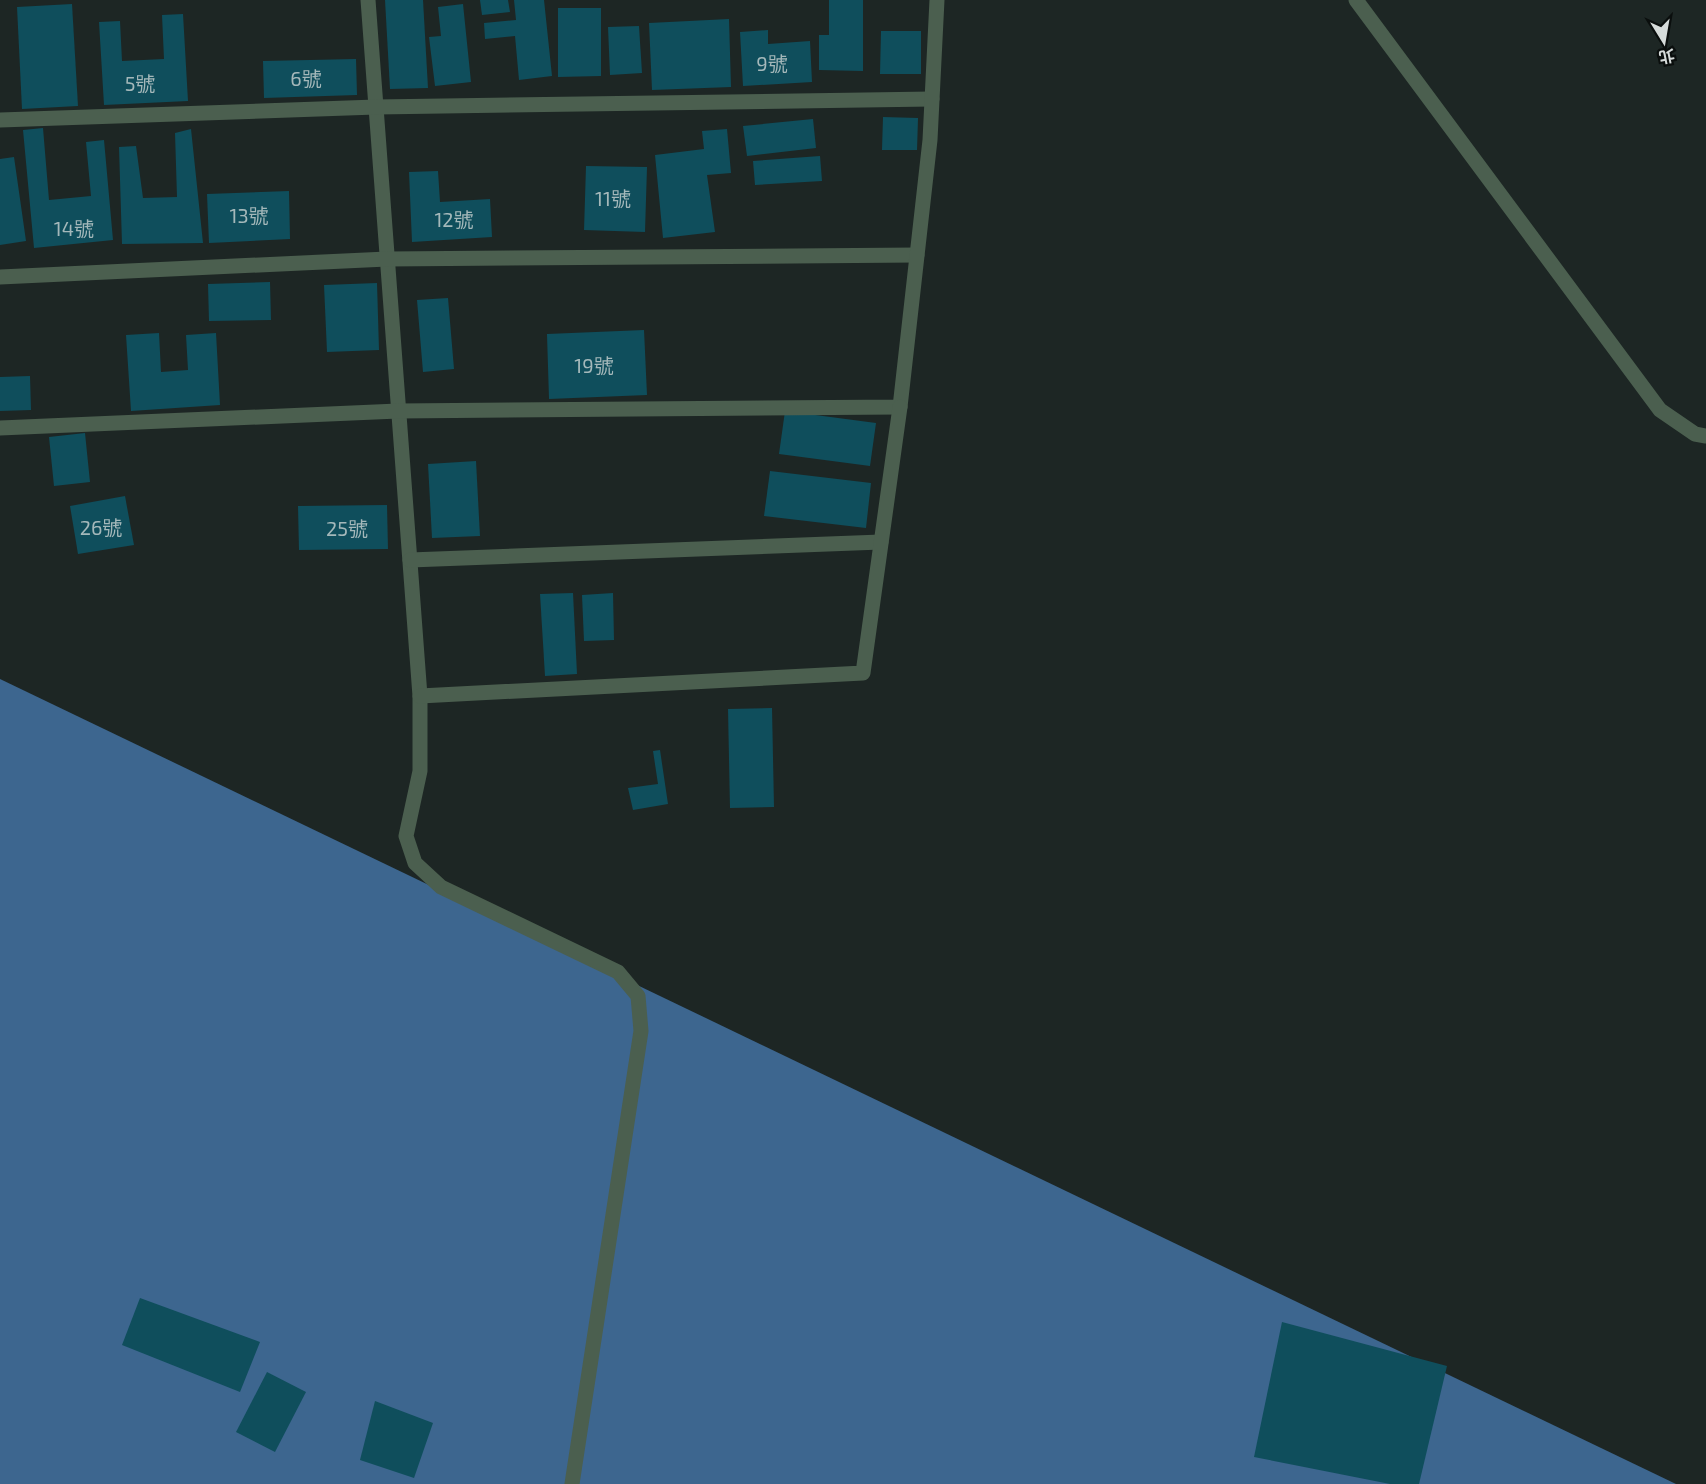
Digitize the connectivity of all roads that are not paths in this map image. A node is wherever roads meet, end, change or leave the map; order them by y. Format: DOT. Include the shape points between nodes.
graph roads {
  1 [pos="368,0"];
  2 [pos="937,0"];
  3 [pos="1356,0"];
  4 [pos="932,99"];
  5 [pos="376,107"];
  6 [pos="0,120"];
  7 [pos="917,255"];
  8 [pos="387,259"];
  9 [pos="0,277"];
  10 [pos="900,407"];
  11 [pos="398,411"];
  12 [pos="0,428"];
  13 [pos="1706,436"];
  14 [pos="881,542"];
  15 [pos="410,560"];
  16 [pos="420,696"];
  17 [pos="572,1484"];
  1 -- 5 [label="lane"];
  2 -- 4 [label="lane"];
  3 -- 13 [label="lane" via="1660,410 1695,434"];
  4 -- 5 [label="lane"];
  4 -- 7 [label="lane"];
  5 -- 6 [label="lane"];
  5 -- 8 [label="lane"];
  7 -- 8 [label="lane"];
  7 -- 10 [label="lane"];
  8 -- 9 [label="lane"];
  8 -- 11 [label="lane"];
  10 -- 11 [label="lane"];
  10 -- 14 [label="lane"];
  11 -- 12 [label="lane"];
  11 -- 15 [label="lane"];
  14 -- 15 [label="lane"];
  14 -- 16 [label="lane" via="863,673"];
  15 -- 16 [label="lane"];
  16 -- 17 [label="lane" via="420,771 406,836 414,863 441,887 618,972 638,996 642,1031"];
}
